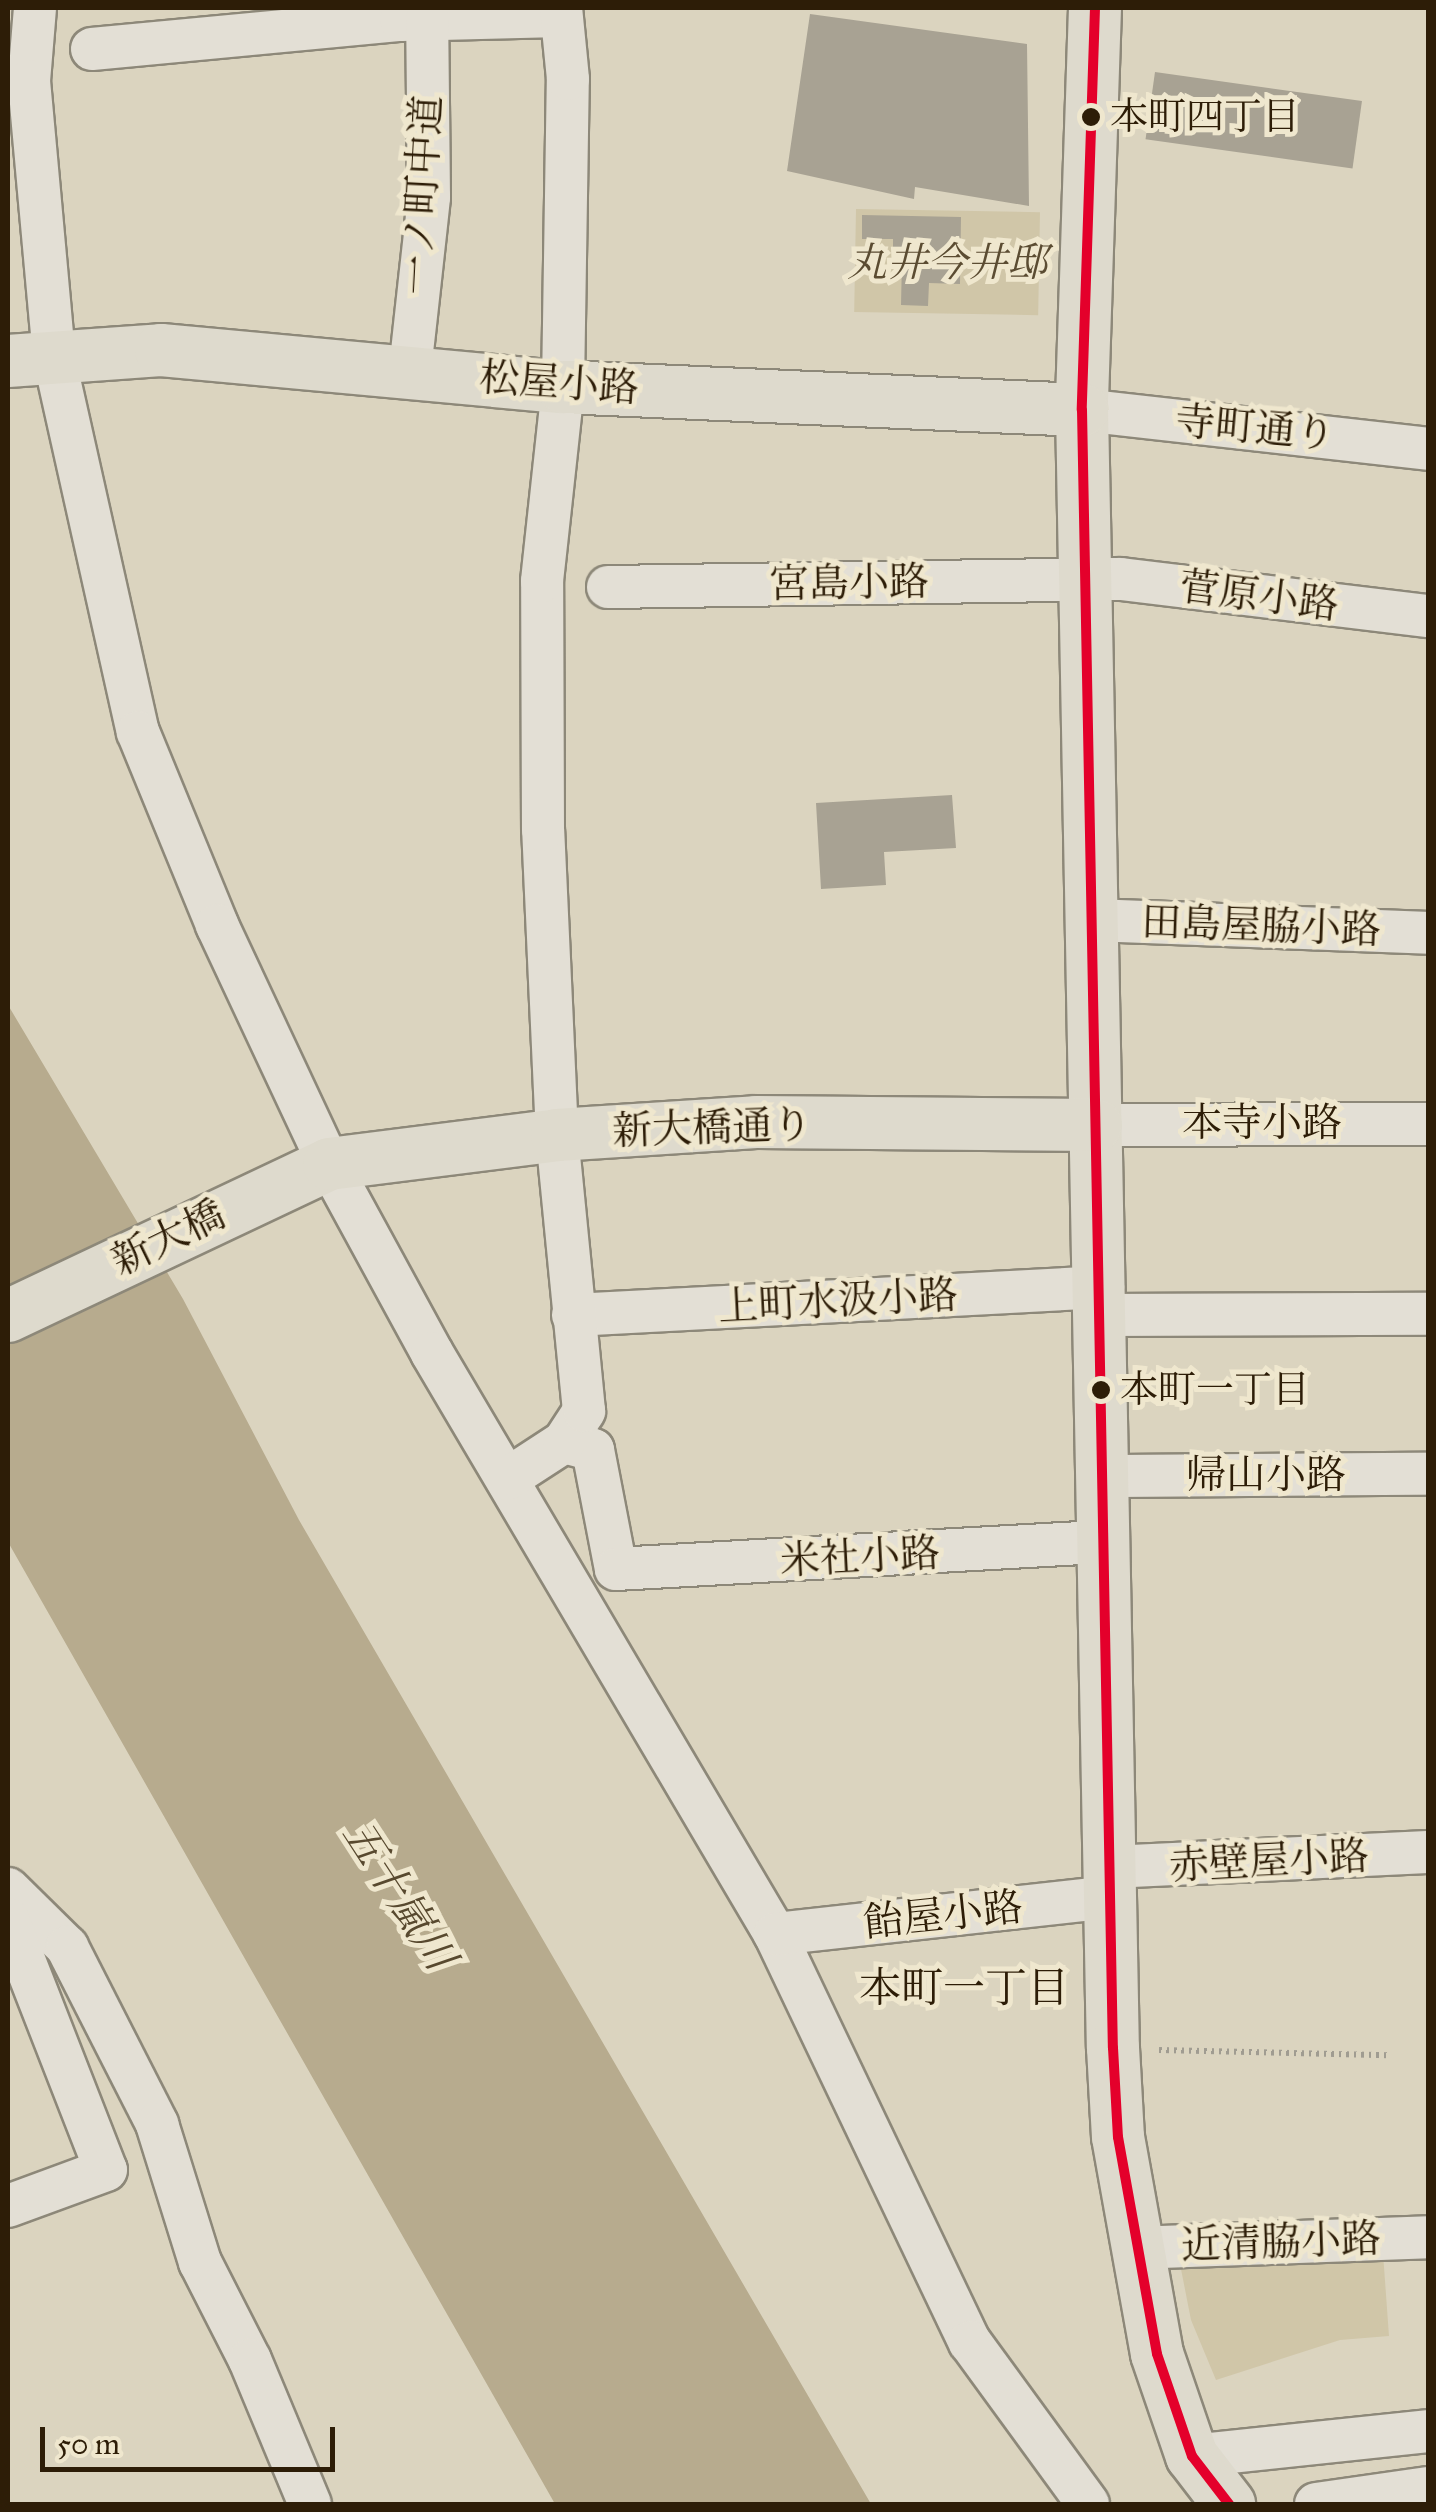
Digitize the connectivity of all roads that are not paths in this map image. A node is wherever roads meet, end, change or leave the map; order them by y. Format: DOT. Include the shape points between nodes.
graph roads {
  1 [pos="35,8"];
  2 [pos="1095,8"];
  3 [pos="561,12"];
  4 [pos="410,16"];
  5 [pos="92,49"];
  6 [pos="33,359"];
  7 [pos="410,370"];
  8 [pos="562,386"];
  9 [pos="1082,410"];
  10 [pos="1428,449"];
  11 [pos="1090,580"];
  12 [pos="608,587"];
  13 [pos="1428,616"];
  14 [pos="1094,920"];
  15 [pos="1428,933"];
  16 [pos="1428,1124"];
  17 [pos="1096,1125"];
  18 [pos="557,1134"];
  19 [pos="316,1169"];
  20 [pos="1103,1301"];
  21 [pos="1428,1314"];
  22 [pos="8,1316"];
  23 [pos="573,1316"];
  24 [pos="564,1442"];
  25 [pos="1428,1474"];
  26 [pos="1104,1476"];
  27 [pos="506,1479"];
  28 [pos="1104,1542"];
  29 [pos="1428,1852"];
  30 [pos="1110,1882"];
  31 [pos="8,1889"];
  32 [pos="8,1918"];
  33 [pos="776,1934"];
  34 [pos="8,2206"];
  35 [pos="1428,2237"];
  36 [pos="1134,2248"];
  37 [pos="1428,2432"];
  38 [pos="1192,2456"];
  39 [pos="1428,2488"];
  40 [pos="310,2504"];
  41 [pos="1088,2504"];
  42 [pos="1229,2504"];
  43 [pos="1316,2504"];
  1 -- 6 [label="street" via="29,81"];
  2 -- 9 [label="main road"];
  3 -- 4 [label="street"];
  3 -- 8 [label="street" via="568,79"];
  4 -- 5 [label="street"];
  4 -- 7 [label="street, 一ノ町中道" via="429,197"];
  6 -- 7 [label="main road, 松屋小路" via="162,350"];
  6 -- 19 [label="street" via="138,732"];
  7 -- 8 [label="main road, 松屋小路"];
  8 -- 9 [label="main road, 松屋小路"];
  8 -- 18 [label="street" via="542,581 543,830"];
  9 -- 10 [label="street, 寺町通り"];
  9 -- 11 [label="main road"];
  11 -- 12 [label="street, 宮島小路"];
  11 -- 13 [label="street, 菅原小路"];
  11 -- 14 [label="main road"];
  14 -- 15 [label="street, 田島屋脇小路"];
  14 -- 17 [label="main road"];
  16 -- 17 [label="street, 本寺小路"];
  17 -- 18 [label="main road, 新大橋通り" via="756,1122"];
  17 -- 20 [label="main road"];
  18 -- 19 [label="main road, 新大橋通り"];
  18 -- 23 [label="street"];
  19 -- 22 [label="main road, 新大橋"];
  19 -- 27 [label="street"];
  20 -- 21 [label="street, 上町水汲小路"];
  20 -- 23 [label="street, 上町水汲小路"];
  20 -- 26 [label="main road"];
  23 -- 24 [label="street" via="584,1412"];
  24 -- 27 [label="street"];
  24 -- 28 [label="street, 米社小路" via="592,1450 616,1570"];
  25 -- 26 [label="street, 帰山小路"];
  26 -- 28 [label="main road"];
  27 -- 33 [label="street"];
  28 -- 30 [label="main road"];
  29 -- 30 [label="street, 赤壁屋小路"];
  30 -- 33 [label="street, 飴屋小路"];
  30 -- 36 [label="main road" via="1118,2137"];
  31 -- 40 [label="street" via="67,1947 157,2124 200,2262"];
  32 -- 34 [label="street" via="106,2170"];
  33 -- 41 [label="street" via="970,2342"];
  35 -- 36 [label="street, 近清脇小路"];
  36 -- 38 [label="main road" via="1157,2354"];
  37 -- 38 [label="street"];
  38 -- 42 [label="main road"];
  39 -- 43 [label="street"];
}
